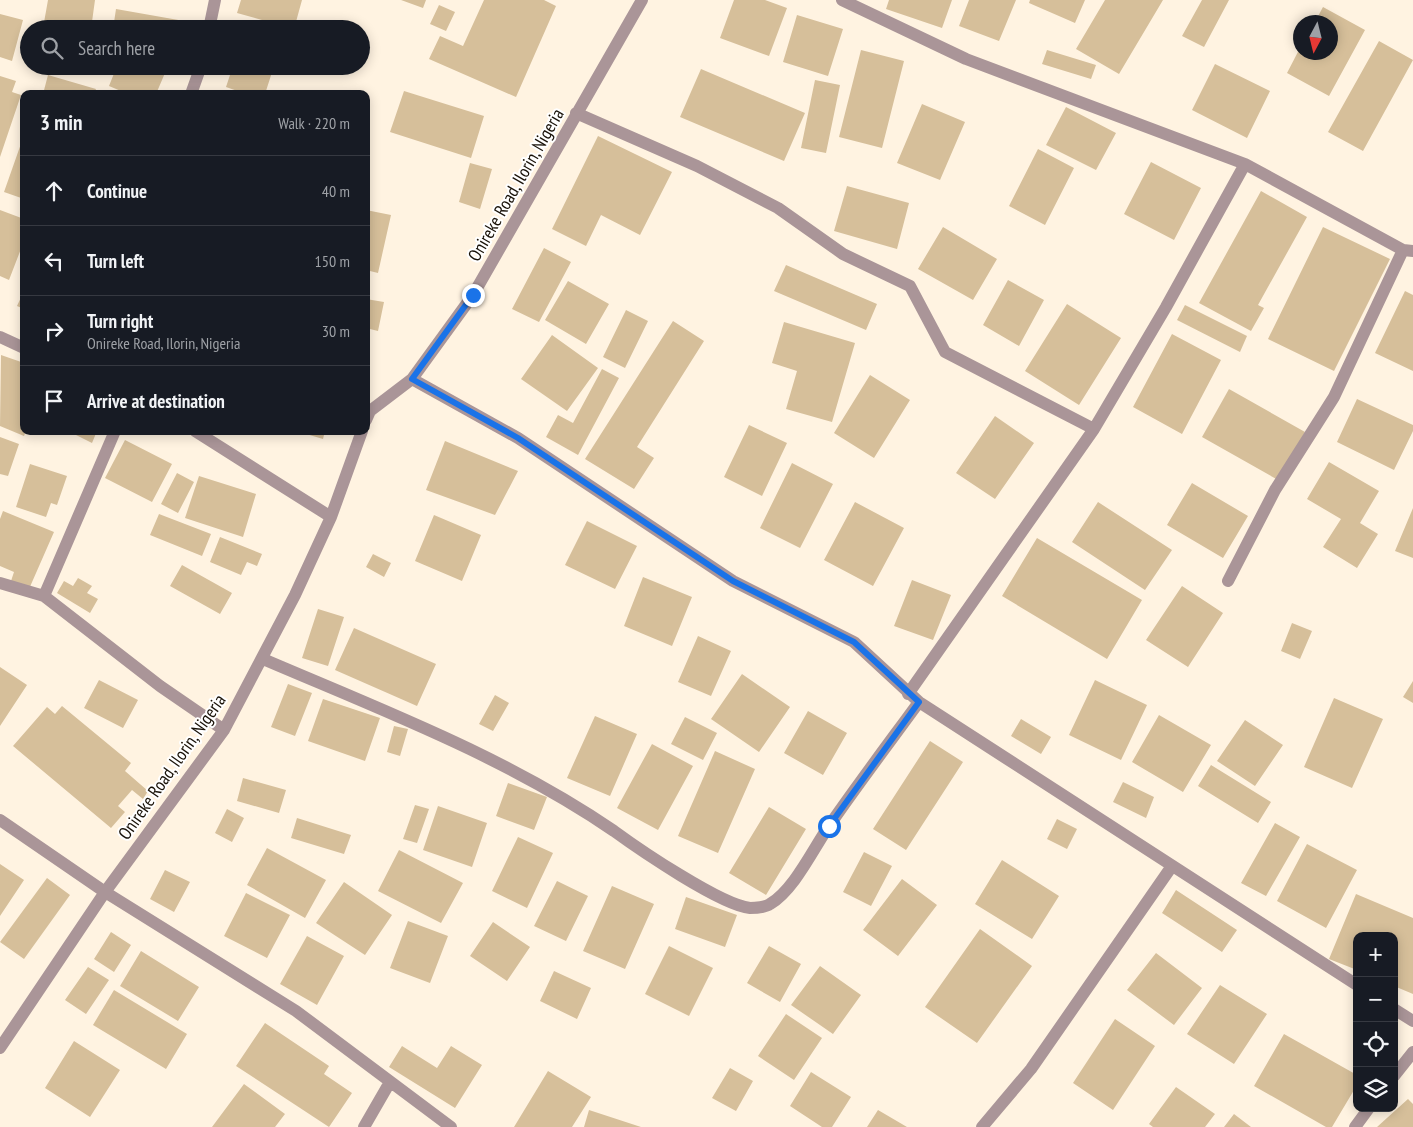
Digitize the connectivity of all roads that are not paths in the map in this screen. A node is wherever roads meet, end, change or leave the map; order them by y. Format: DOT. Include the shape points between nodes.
graph roads {
  1 [pos="215,0"];
  2 [pos="642,0"];
  3 [pos="842,0"];
  4 [pos="211,20"];
  5 [pos="197,75"];
  6 [pos="192,90"];
  7 [pos="576,113"];
  8 [pos="1245,164"];
  9 [pos="1408,250"];
  10 [pos="0,337"];
  11 [pos="20,346"];
  12 [pos="412,379"];
  13 [pos="370,411"];
  14 [pos="1094,429"];
  15 [pos="113,435"];
  16 [pos="201,435"];
  17 [pos="361,435"];
  18 [pos="331,517"];
  19 [pos="1228,581"];
  20 [pos="0,583"];
  21 [pos="44,596"];
  22 [pos="263,659"];
  23 [pos="914,698"];
  24 [pos="224,730"];
  25 [pos="0,820"];
  26 [pos="1172,866"];
  27 [pos="105,892"];
  28 [pos="1353,982"];
  29 [pos="1398,1012"];
  30 [pos="1413,1022"];
  31 [pos="0,1048"];
  32 [pos="1413,1052"];
  33 [pos="1398,1071"];
  34 [pos="390,1082"];
  35 [pos="1366,1112"];
  36 [pos="364,1127"];
  37 [pos="451,1127"];
  38 [pos="982,1127"];
  39 [pos="1355,1127"];
  1 -- 4 [label="street"];
  2 -- 7 [label="street, Onireke Road, Ilorin, Nigeria"];
  3 -- 8 [label="street" via="966,59"];
  5 -- 6 [label="street"];
  7 -- 12 [label="street, Onireke Road, Ilorin, Nigeria" via="473,295"];
  7 -- 14 [label="street" via="697,166 770,204 843,254 910,286 945,352"];
  8 -- 9 [label="street"];
  8 -- 14 [label="street"];
  9 -- 19 [label="street" via="1334,397 1274,490"];
  10 -- 11 [label="street"];
  12 -- 13 [label="street, Onireke Road, Ilorin, Nigeria"];
  12 -- 23 [label="street" via="518,438 733,581 854,642"];
  14 -- 23 [label="street"];
  15 -- 21 [label="street"];
  16 -- 18 [label="street"];
  17 -- 18 [label="street, Onireke Road, Ilorin, Nigeria"];
  18 -- 22 [label="street, Onireke Road, Ilorin, Nigeria"];
  20 -- 21 [label="street"];
  21 -- 24 [label="street" via="160,686"];
  22 -- 23 [label="street" via="450,740 575,804 631,844 695,883 750,908 769,905 786,890"];
  22 -- 24 [label="street, Onireke Road, Ilorin, Nigeria"];
  23 -- 26 [label="street"];
  24 -- 27 [label="street, Onireke Road, Ilorin, Nigeria"];
  25 -- 27 [label="street"];
  26 -- 28 [label="street"];
  26 -- 38 [label="street" via="1031,1069"];
  27 -- 31 [label="street, Onireke Road, Ilorin, Nigeria"];
  27 -- 34 [label="street" via="296,1011"];
  29 -- 30 [label="street"];
  32 -- 33 [label="street"];
  34 -- 36 [label="street"];
  34 -- 37 [label="street"];
  35 -- 39 [label="street"];
}
